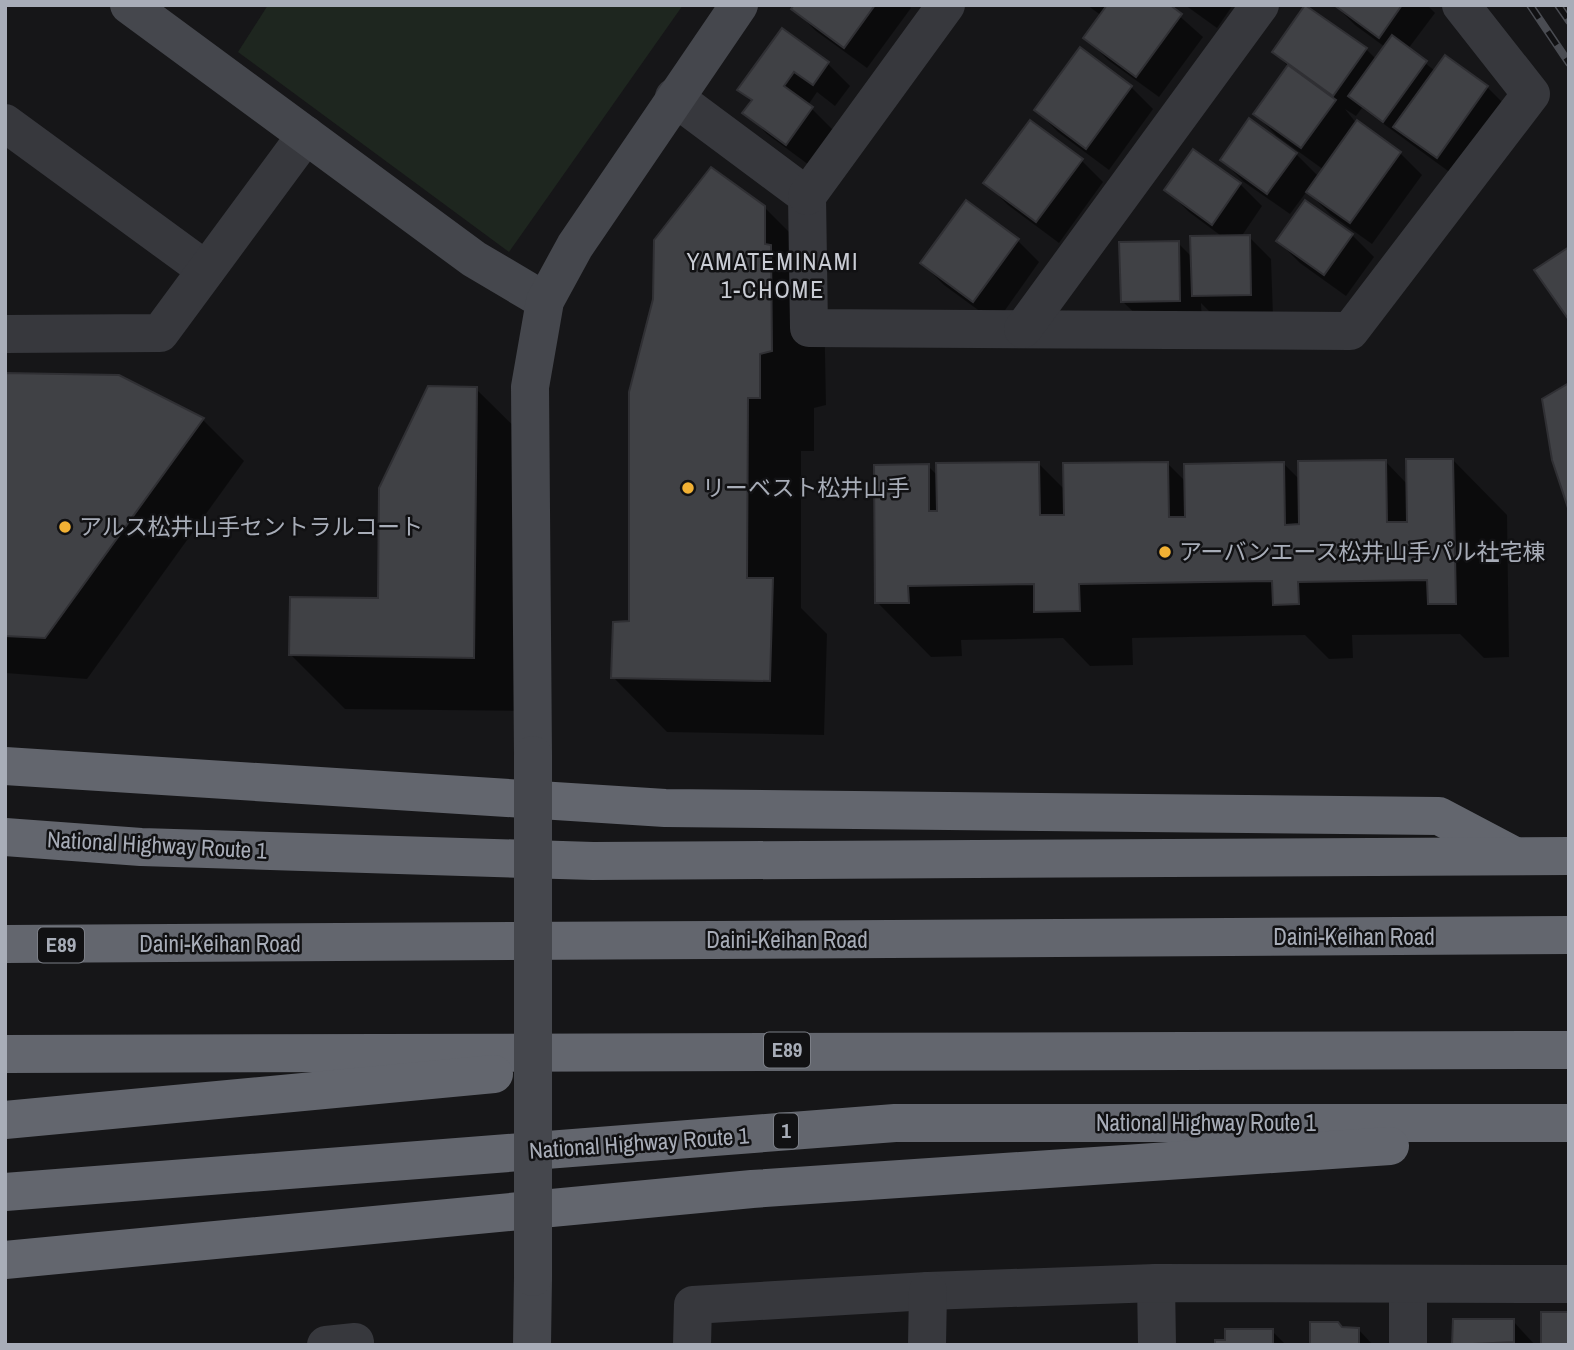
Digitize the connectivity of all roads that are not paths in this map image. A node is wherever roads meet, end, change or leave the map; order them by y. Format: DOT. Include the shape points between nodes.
graph roads {
  1 [pos="129,5"];
  2 [pos="739,5"];
  3 [pos="946,5"];
  4 [pos="1260,5"];
  5 [pos="1461,5"];
  6 [pos="674,97"];
  7 [pos="5,123"];
  8 [pos="306,135"];
  9 [pos="807,196"];
  10 [pos="206,270"];
  11 [pos="545,301"];
  12 [pos="1023,329"];
  13 [pos="5,334"];
  14 [pos="5,766"];
  15 [pos="5,837"];
  16 [pos="1516,856"];
  17 [pos="1569,856"];
  18 [pos="5,935"];
  19 [pos="1569,935"];
  20 [pos="5,944"];
  21 [pos="117,945"];
  22 [pos="733,1050"];
  23 [pos="1569,1050"];
  24 [pos="5,1054"];
  25 [pos="5,1120"];
  26 [pos="1560,1123"];
  27 [pos="5,1192"];
  28 [pos="5,1260"];
  29 [pos="1156,1283"];
  30 [pos="1408,1284"];
  31 [pos="1569,1284"];
  32 [pos="928,1291"];
  33 [pos="326,1345"];
  34 [pos="355,1345"];
  35 [pos="532,1345"];
  36 [pos="692,1345"];
  37 [pos="927,1345"];
  38 [pos="1157,1345"];
  39 [pos="1408,1345"];
  1 -- 8 [label="street"];
  2 -- 6 [label="street"];
  3 -- 9 [label="street"];
  4 -- 12 [label="street"];
  5 -- 12 [label="street" via="1531,94 1350,331"];
  6 -- 9 [label="street"];
  6 -- 11 [label="street" via="575,246"];
  7 -- 10 [label="street"];
  8 -- 10 [label="street"];
  8 -- 11 [label="street" via="474,259"];
  9 -- 12 [label="street" via="809,328"];
  10 -- 13 [label="street" via="160,333"];
  11 -- 35 [label="street, bridge" via="530,387"];
  14 -- 16 [label="highway" via="665,808 1439,816"];
  15 -- 16 [label="highway, National Highway Route 1" via="141,847 593,861"];
  16 -- 17 [label="highway, National Highway Route 1"];
  18 -- 21 [label="highway"];
  19 -- 21 [label="highway, Daini-Keihan Road / E89"];
  20 -- 21 [label="highway, Daini-Keihan Road / E89"];
  22 -- 23 [label="highway, E89"];
  22 -- 24 [label="highway, E89"];
  22 -- 25 [label="highway"];
  26 -- 27 [label="highway, National Highway Route 1 / 1" via="895,1123"];
  26 -- 28 [label="highway, 1" via="1384,1147 752,1189"];
  29 -- 30 [label="street"];
  29 -- 32 [label="street"];
  29 -- 38 [label="street"];
  30 -- 31 [label="street"];
  30 -- 39 [label="street"];
  32 -- 36 [label="street" via="693,1305"];
  32 -- 37 [label="street"];
  33 -- 34 [label="street"];
}
